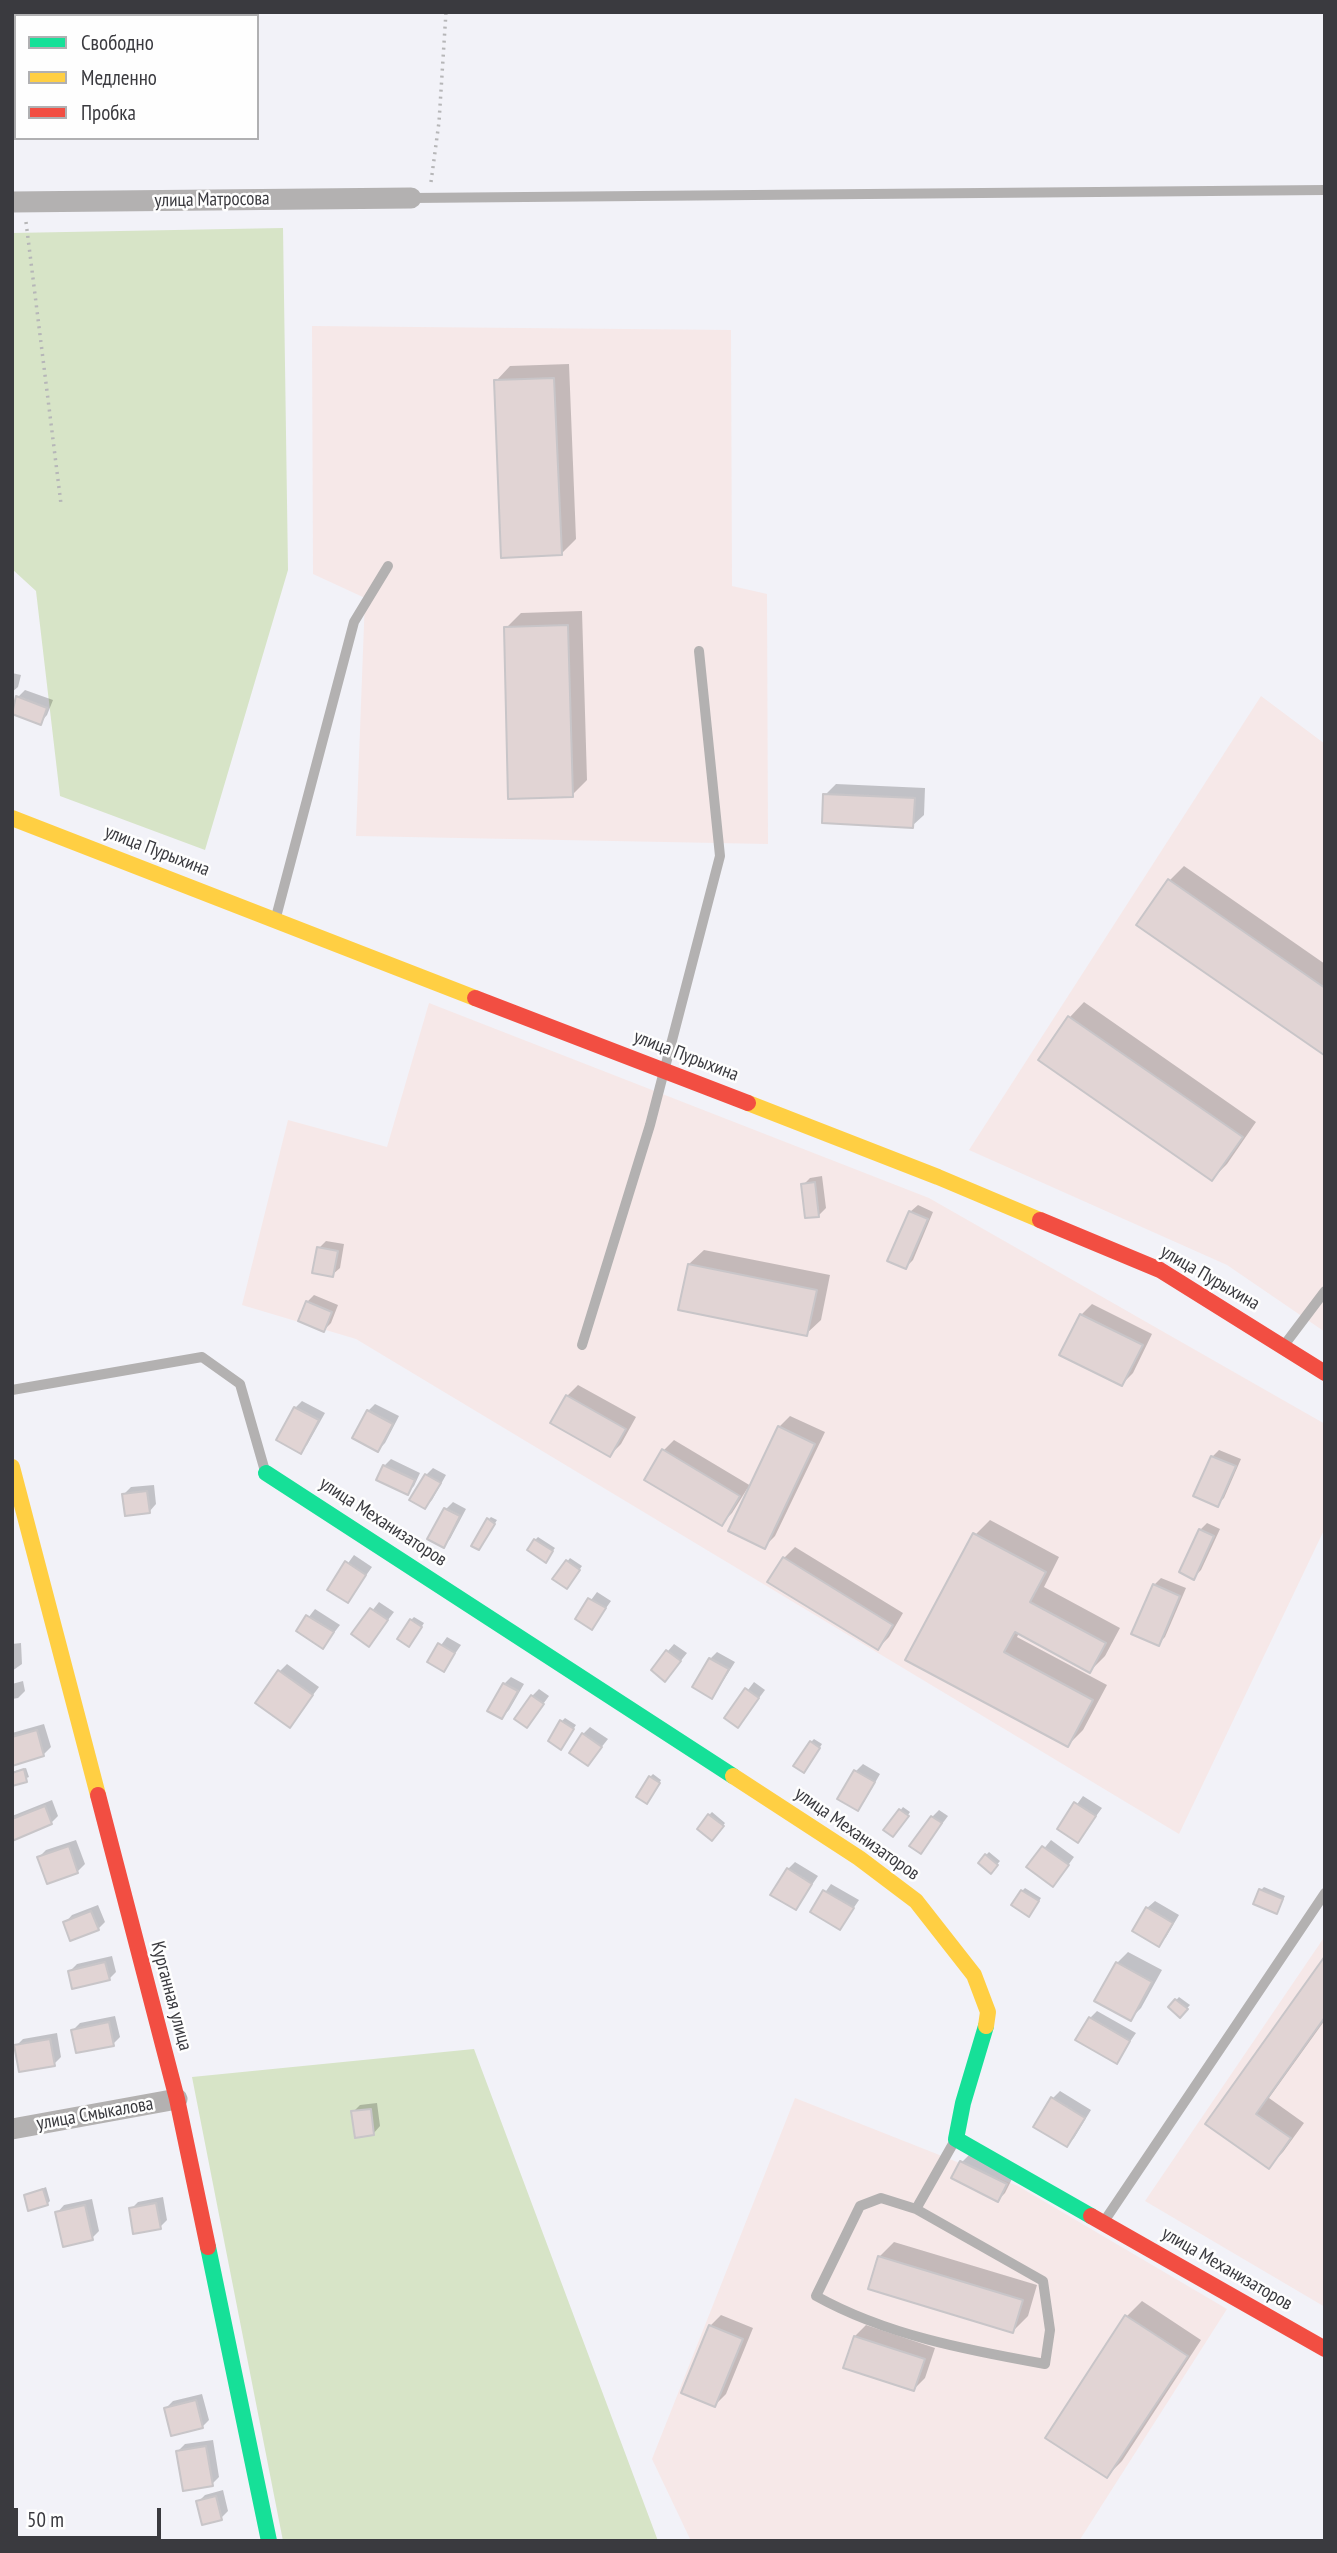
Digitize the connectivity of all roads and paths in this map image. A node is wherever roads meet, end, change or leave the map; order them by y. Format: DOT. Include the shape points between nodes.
graph roads {
  1 [pos="446,12"];
  2 [pos="1325,190"];
  3 [pos="420,198"];
  4 [pos="18,202"];
  5 [pos="61,504"];
  6 [pos="388,566"];
  7 [pos="699,651"];
  8 [pos="12,818"];
  9 [pos="275,919"];
  10 [pos="664,1070"];
  11 [pos="1325,1292"];
  12 [pos="582,1345"];
  13 [pos="1283,1346"];
  14 [pos="1325,1373"];
  15 [pos="12,1390"];
  16 [pos="12,1467"];
  17 [pos="266,1473"];
  18 [pos="1325,1893"];
  19 [pos="177,2099"];
  20 [pos="12,2129"];
  21 [pos="956,2139"];
  22 [pos="916,2209"];
  23 [pos="1104,2223"];
  24 [pos="1325,2349"];
  25 [pos="269,2541"];
  1 -- 3 [label="path" via="439,122"];
  2 -- 3 [label="lane"];
  3 -- 4 [label="street, улица Матросова"];
  4 -- 5 [label="path"];
  6 -- 9 [label="lane" via="354,622"];
  7 -- 10 [label="lane" via="720,856"];
  8 -- 9 [label="street, улица Пурыхина"];
  9 -- 10 [label="street, улица Пурыхина"];
  10 -- 12 [label="lane"];
  10 -- 13 [label="street, улица Пурыхина" via="939,1177 1160,1270"];
  11 -- 13 [label="lane"];
  13 -- 14 [label="street, улица Пурыхина"];
  15 -- 17 [label="lane" via="202,1357 240,1384"];
  16 -- 19 [label="street, Курганная улица"];
  17 -- 21 [label="street, улица Механизаторов" via="859,1858 916,1901 974,1975 988,2012"];
  18 -- 23 [label="lane"];
  19 -- 20 [label="street, улица Смыкалова"];
  19 -- 25 [label="street, Курганная улица"];
  21 -- 22 [label="lane"];
  21 -- 23 [label="street, улица Механизаторов"];
  22 -- 22 [label="lane" via="1043,2281 1050,2330 1045,2364 957,2348 846,2313 816,2296 860,2206 881,2198"];
  23 -- 24 [label="street, улица Механизаторов"];
}
